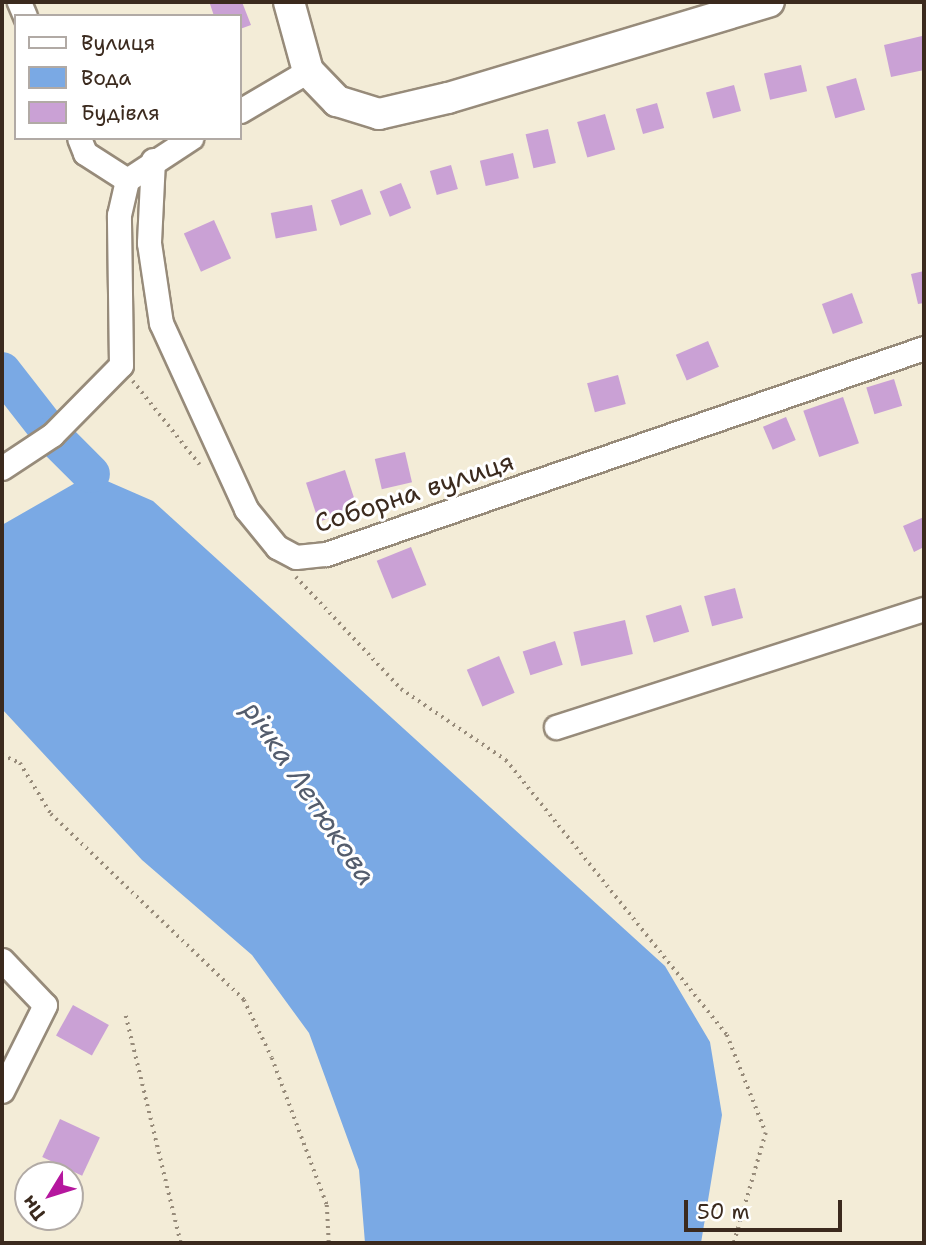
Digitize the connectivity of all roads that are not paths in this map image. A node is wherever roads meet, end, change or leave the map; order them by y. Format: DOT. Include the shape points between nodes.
graph roads {
  1 [pos="289,2"];
  2 [pos="769,2"];
  3 [pos="309,71"];
  4 [pos="242,110"];
  5 [pos="80,140"];
  6 [pos="187,140"];
  7 [pos="152,160"];
  8 [pos="127,180"];
  9 [pos="924,348"];
  10 [pos="2,468"];
  11 [pos="924,609"];
  12 [pos="556,727"];
  13 [pos="2,960"];
  14 [pos="2,1091"];
  1 -- 3 [label="street"];
  2 -- 3 [label="street" via="448,98 379,114 337,101"];
  3 -- 4 [label="street"];
  5 -- 8 [label="street" via="86,153"];
  6 -- 7 [label="street"];
  7 -- 8 [label="street"];
  7 -- 9 [label="street, Соборна вулиця" via="149,243 161,323 246,509 277,547 296,557 326,554"];
  8 -- 10 [label="street" via="119,215 121,365 52,435"];
  11 -- 12 [label="street"];
  13 -- 14 [label="street" via="45,1005"];
}
